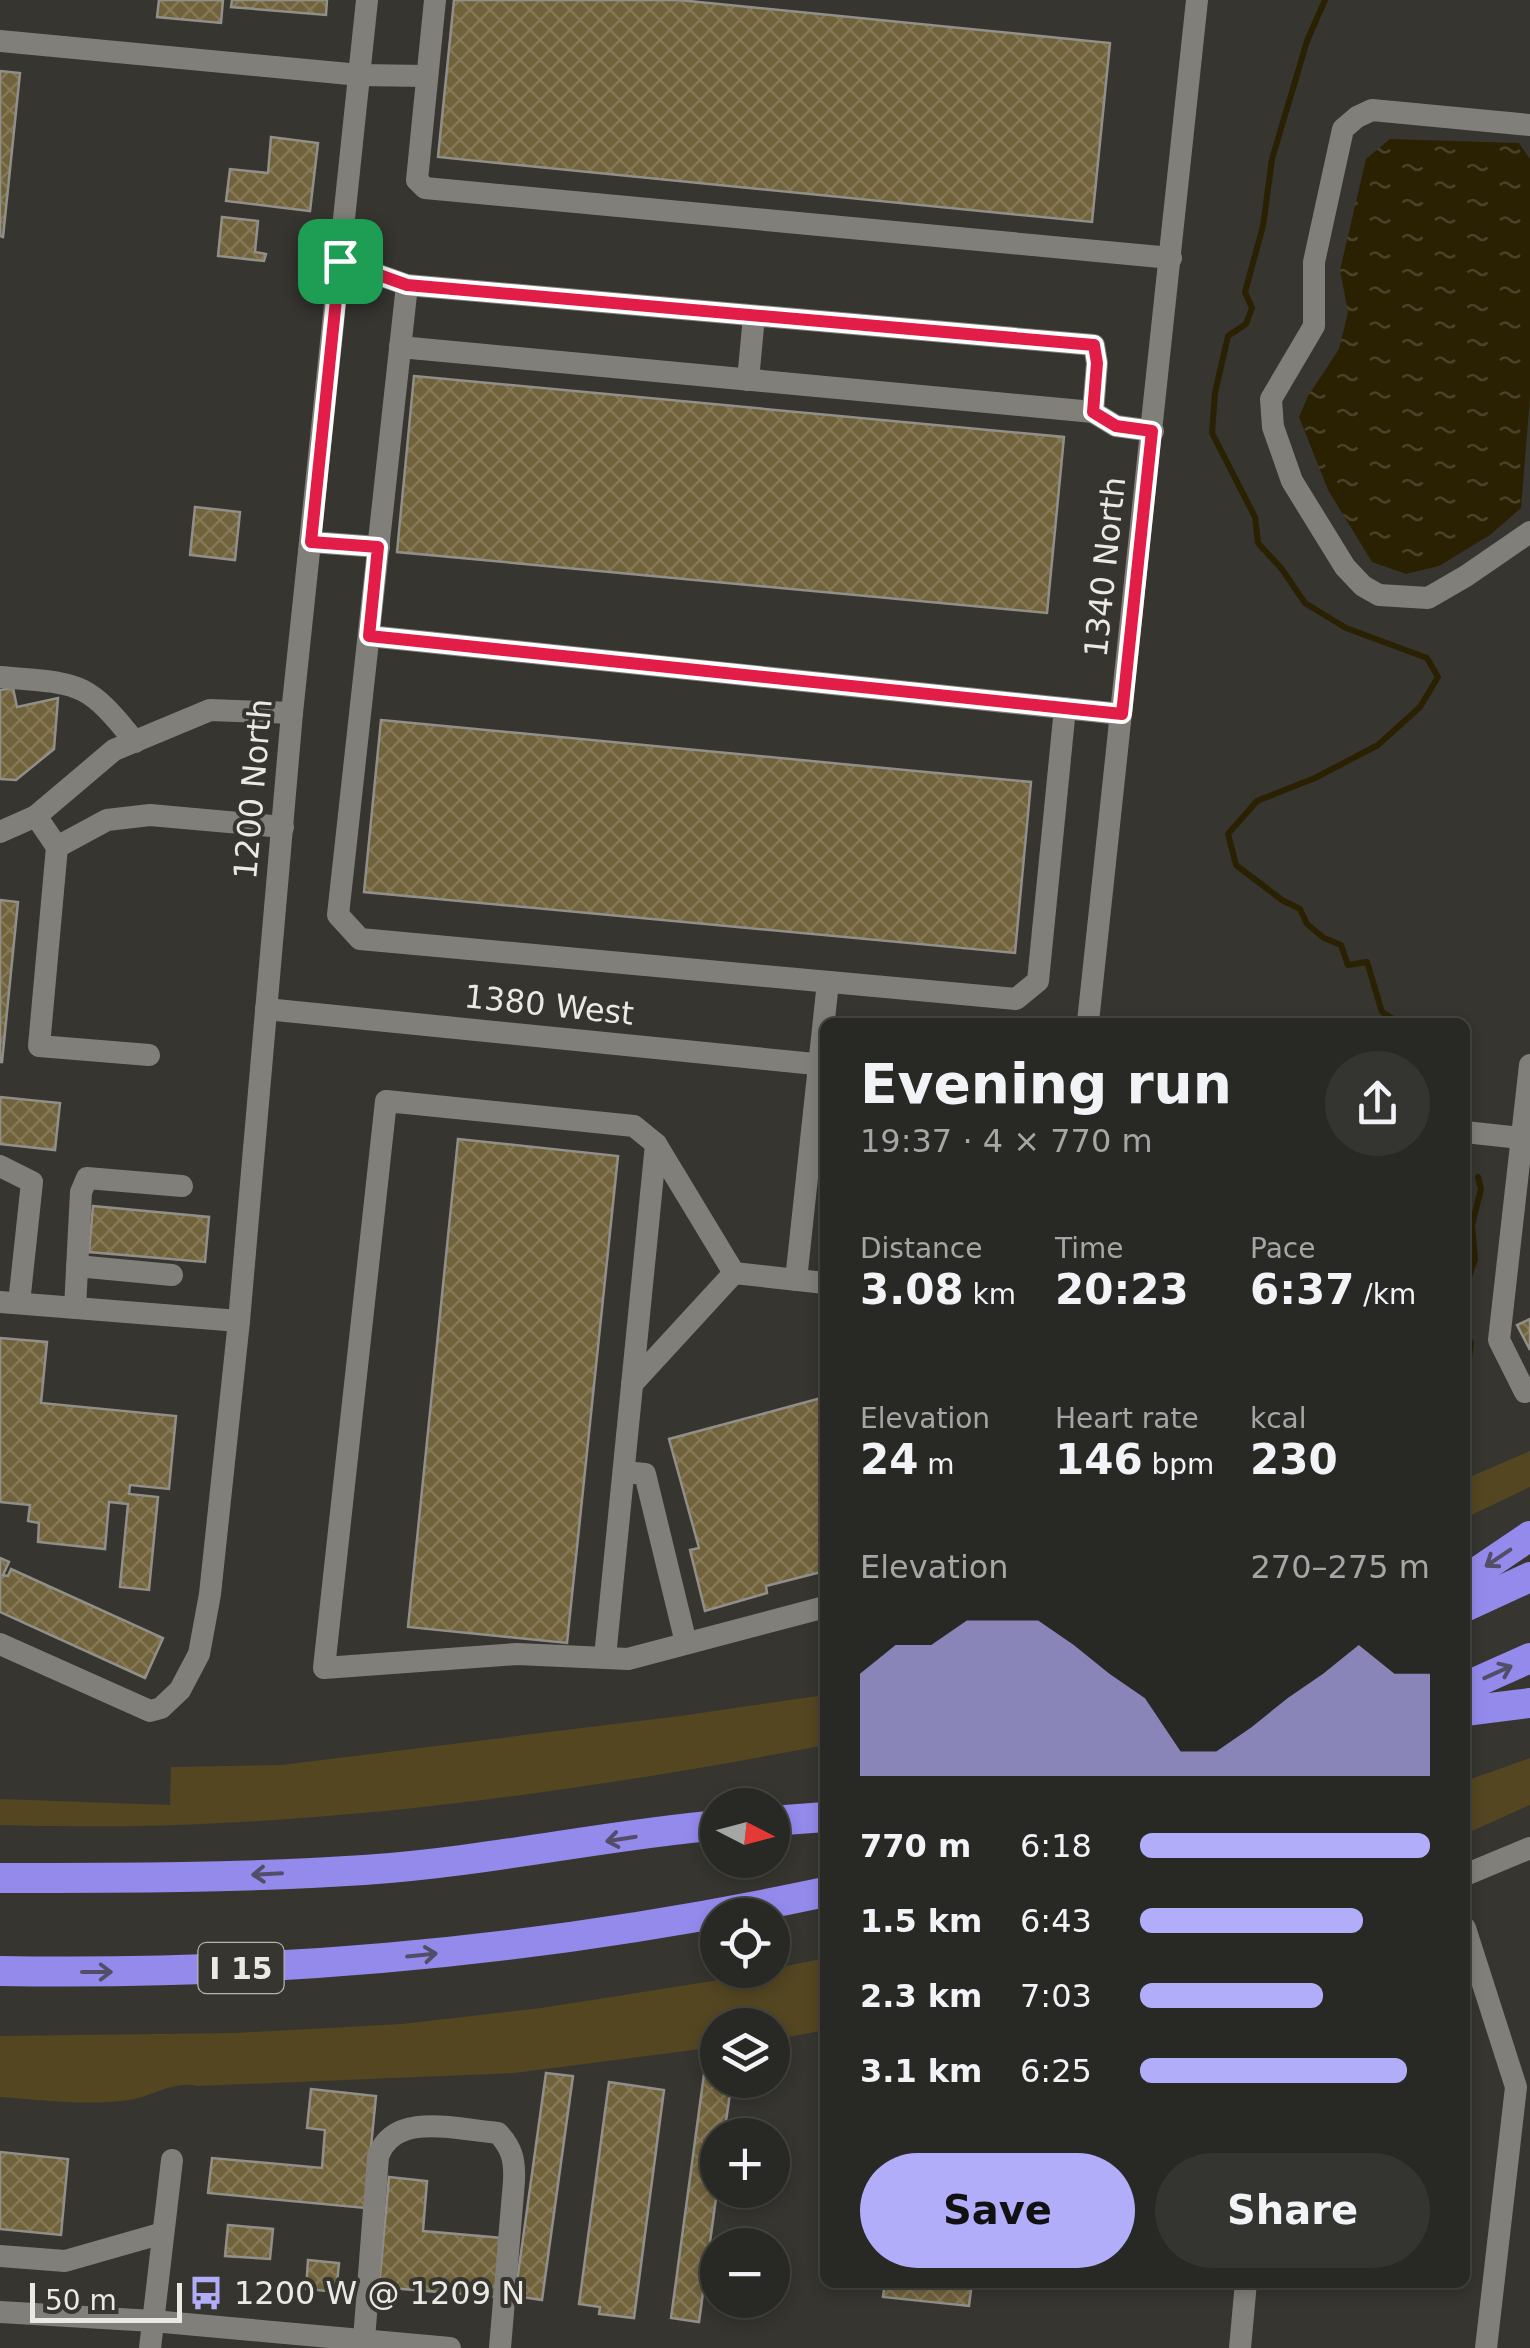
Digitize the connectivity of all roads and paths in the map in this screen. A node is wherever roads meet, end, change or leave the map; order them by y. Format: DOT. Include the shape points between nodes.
graph roads {
  1 [pos="368,0"];
  2 [pos="435,0"];
  3 [pos="1197,0"];
  4 [pos="0,42"];
  5 [pos="360,74"];
  6 [pos="428,76"];
  7 [pos="1530,125"];
  8 [pos="1171,258"];
  9 [pos="340,261"];
  10 [pos="407,285"];
  11 [pos="754,316"];
  12 [pos="400,347"];
  13 [pos="748,380"];
  14 [pos="1093,412"];
  15 [pos="1152,431"];
  16 [pos="1530,532"];
  17 [pos="311,542"];
  18 [pos="378,547"];
  19 [pos="369,636"];
  20 [pos="0,677"];
  21 [pos="1065,708"];
  22 [pos="292,713"];
  23 [pos="1122,714"];
  24 [pos="135,742"];
  25 [pos="36,816"];
  26 [pos="282,827"];
  27 [pos="0,832"];
  28 [pos="57,847"];
  29 [pos="828,982"];
  30 [pos="266,1010"];
  31 [pos="825,1018"];
  32 [pos="1088,1018"];
  33 [pos="149,1055"];
  34 [pos="820,1065"];
  35 [pos="1530,1065"];
  36 [pos="820,1082"];
  37 [pos="1470,1132"];
  38 [pos="1526,1138"];
  39 [pos="656,1144"];
  40 [pos="0,1166"];
  41 [pos="182,1186"];
  42 [pos="77,1266"];
  43 [pos="1519,1267"];
  44 [pos="734,1273"];
  45 [pos="172,1275"];
  46 [pos="796,1280"];
  47 [pos="820,1282"];
  48 [pos="10,1303"];
  49 [pos="75,1308"];
  50 [pos="238,1321"];
  51 [pos="632,1384"];
  52 [pos="1525,1392"];
  53 [pos="624,1472"];
  54 [pos="1530,1536"];
  55 [pos="1470,1577"];
  56 [pos="1530,1577"];
  57 [pos="1470,1604"];
  58 [pos="820,1608"];
  59 [pos="0,1644"];
  60 [pos="686,1644"];
  61 [pos="605,1658"];
  62 [pos="1530,1658"];
  63 [pos="1470,1685"];
  64 [pos="1530,1702"];
  65 [pos="1470,1711"];
  66 [pos="820,1816"];
  67 [pos="790,1819"];
  68 [pos="700,1828"];
  69 [pos="1530,1848"];
  70 [pos="1470,1873"];
  71 [pos="0,1878"];
  72 [pos="820,1893"];
  73 [pos="1470,1949"];
  74 [pos="0,1971"];
  75 [pos="1521,2111"];
  76 [pos="172,2160"];
  77 [pos="163,2233"];
  78 [pos="0,2256"];
  79 [pos="1245,2288"];
  80 [pos="0,2312"];
  81 [pos="153,2321"];
  82 [pos="364,2340"];
  83 [pos="150,2348"];
  84 [pos="450,2348"];
  85 [pos="500,2348"];
  86 [pos="1240,2348"];
  87 [pos="1486,2348"];
  1 -- 5 [label="street, 1200 North"];
  2 -- 6 [label="street"];
  3 -- 8 [label="street, 1340 North"];
  4 -- 5 [label="street"];
  5 -- 6 [label="street"];
  5 -- 9 [label="street, 1200 North"];
  6 -- 8 [label="street" via="417,180 425,188"];
  7 -- 16 [label="street" via="1372,110 1343,129 1314,262 1314,326 1271,400 1272,427 1292,482 1345,567 1379,595 1428,598"];
  8 -- 15 [label="street, 1340 North"];
  9 -- 10 [label="street"];
  9 -- 17 [label="street, 1200 North"];
  10 -- 11 [label="street"];
  10 -- 12 [label="street"];
  11 -- 13 [label="street"];
  11 -- 14 [label="street" via="1094,345"];
  12 -- 13 [label="street"];
  12 -- 18 [label="street"];
  13 -- 14 [label="street"];
  14 -- 15 [label="street" via="1116,426"];
  15 -- 23 [label="street, 1340 North"];
  17 -- 18 [label="street"];
  17 -- 22 [label="street, 1200 North"];
  18 -- 19 [label="street"];
  19 -- 21 [label="street"];
  19 -- 29 [label="street" via="338,914 360,939"];
  20 -- 24 [label="street" via="90,692"];
  21 -- 23 [label="street"];
  21 -- 29 [label="street" via="1038,981 1016,999"];
  22 -- 24 [label="street" via="210,710"];
  22 -- 26 [label="street, 1200 North"];
  23 -- 32 [label="street, 1340 North"];
  24 -- 25 [label="street" via="114,750"];
  25 -- 27 [label="street"];
  25 -- 28 [label="street"];
  26 -- 28 [label="street" via="150,816 107,820"];
  26 -- 30 [label="street, 1200 North"];
  28 -- 33 [label="street" via="40,1046"];
  29 -- 31 [label="street"];
  30 -- 34 [label="street, 1380 West"];
  30 -- 50 [label="street, 1200 North"];
  35 -- 38 [label="street"];
  36 -- 46 [label="street"];
  37 -- 38 [label="street"];
  38 -- 43 [label="street"];
  39 -- 44 [label="street"];
  39 -- 51 [label="street"];
  39 -- 61 [label="street" via="634,1126 386,1101 324,1668 516,1654"];
  40 -- 48 [label="street" via="32,1182"];
  41 -- 42 [label="street" via="87,1178"];
  42 -- 45 [label="street"];
  42 -- 49 [label="street"];
  43 -- 52 [label="street" via="1499,1340"];
  44 -- 46 [label="street"];
  44 -- 51 [label="street"];
  46 -- 47 [label="street"];
  48 -- 49 [label="street"];
  49 -- 50 [label="street"];
  50 -- 59 [label="street, 1200 North" via="211,1586 199,1654 180,1690 150,1711"];
  51 -- 53 [label="street"];
  53 -- 60 [label="street" via="645,1474"];
  53 -- 61 [label="street"];
  54 -- 55 [label="highway, one-way"];
  56 -- 57 [label="highway"];
  58 -- 60 [label="street"];
  60 -- 61 [label="street"];
  63 -- 62 [label="highway, one-way"];
  64 -- 65 [label="highway"];
  66 -- 67 [label="highway"];
  68 -- 71 [label="highway, one-way" via="364,1870"];
  69 -- 70 [label="street"];
  74 -- 72 [label="highway, I 15, one-way" via="211,1970 428,1955 639,1928"];
  73 -- 75 [label="street"];
  75 -- 87 [label="street"];
  76 -- 77 [label="street"];
  77 -- 78 [label="street" via="65,2261"];
  77 -- 81 [label="street"];
  79 -- 86 [label="street"];
  80 -- 81 [label="street"];
  81 -- 82 [label="street"];
  81 -- 83 [label="street"];
  82 -- 84 [label="street"];
  82 -- 85 [label="street" via="381,2148 408,2126 498,2133 515,2160"];
}
